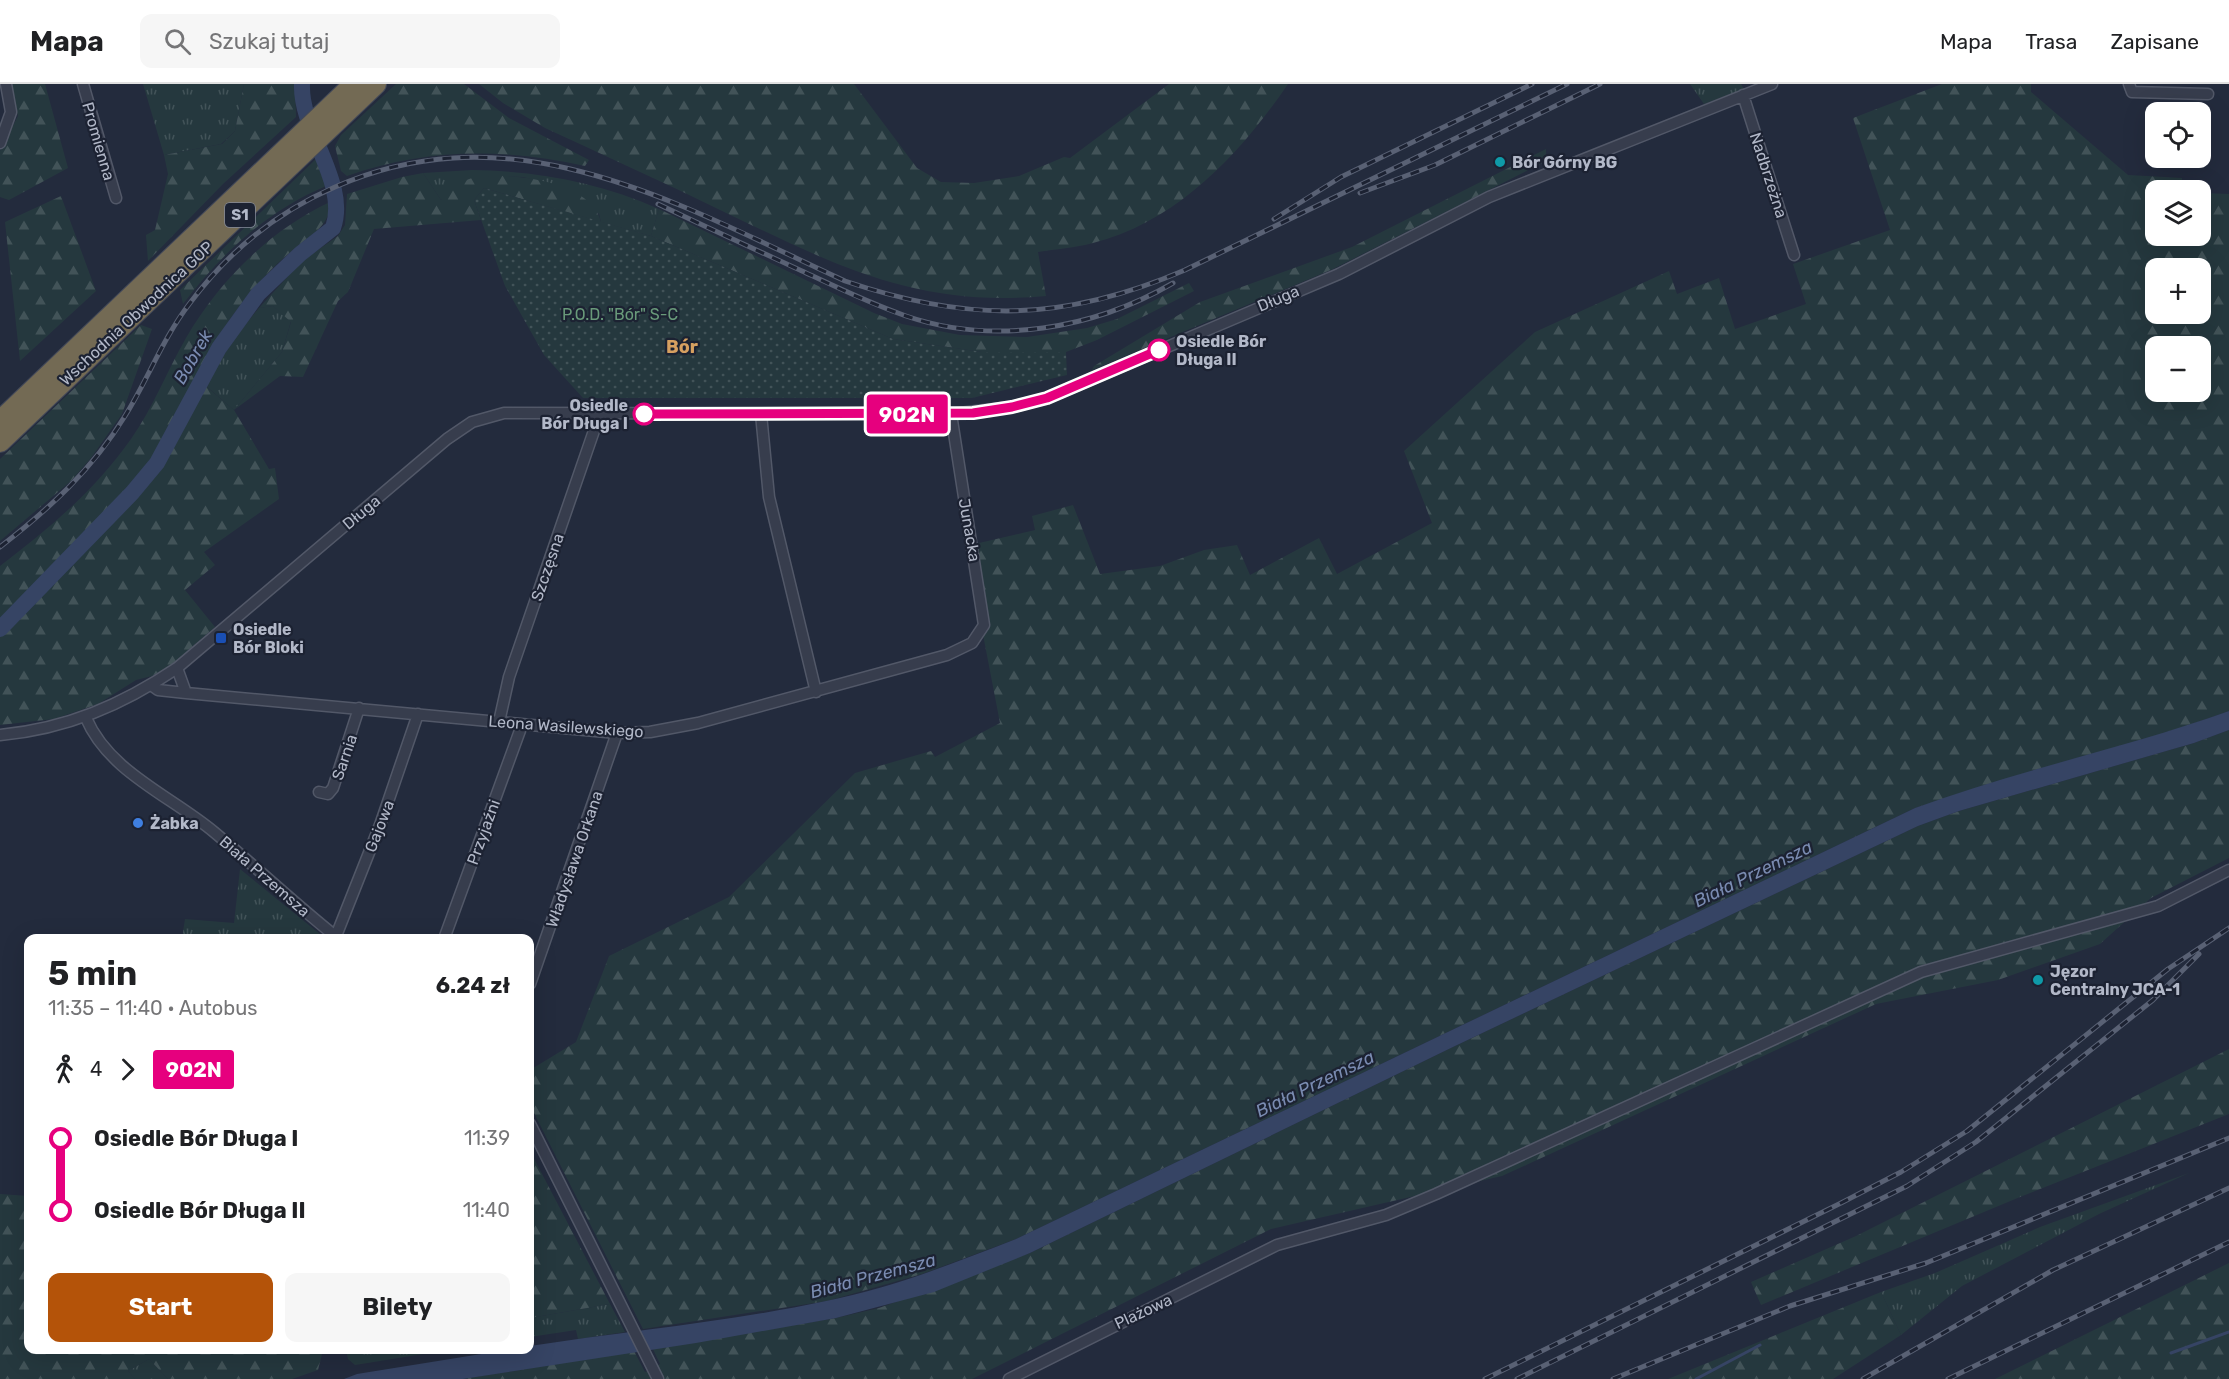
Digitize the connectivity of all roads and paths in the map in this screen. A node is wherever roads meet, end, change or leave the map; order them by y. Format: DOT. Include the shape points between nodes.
graph roads {
  1 [pos="6,84"];
  2 [pos="83,84"];
  3 [pos="354,84"];
  4 [pos="376,84"];
  5 [pos="1772,84"];
  6 [pos="2129,84"];
  7 [pos="2208,94"];
  8 [pos="1743,95"];
  9 [pos="0,143"];
  10 [pos="116,198"];
  11 [pos="1794,255"];
  12 [pos="98,340"];
  13 [pos="597,413"];
  14 [pos="761,414"];
  15 [pos="951,414"];
  16 [pos="0,422"];
  17 [pos="0,442"];
  18 [pos="972,643"];
  19 [pos="177,668"];
  20 [pos="151,685"];
  21 [pos="816,692"];
  22 [pos="186,693"];
  23 [pos="358,708"];
  24 [pos="418,714"];
  25 [pos="86,718"];
  26 [pos="499,722"];
  27 [pos="522,724"];
  28 [pos="617,733"];
  29 [pos="0,735"];
  30 [pos="318,792"];
  31 [pos="2229,870"];
  32 [pos="333,934"];
  33 [pos="339,934"];
  34 [pos="446,934"];
  35 [pos="534,972"];
  36 [pos="534,1132"];
  37 [pos="658,1379"];
  38 [pos="1009,1379"];
  1 -- 9 [label="street" via="11,112"];
  2 -- 10 [label="street, Promienna"];
  3 -- 12 [label="highway, Wschodnia Obwodnica GOP / S1"];
  4 -- 12 [label="highway, Wschodnia Obwodnica GOP / S1"];
  5 -- 8 [label="street, Długa"];
  6 -- 7 [label="street" via="2132,92"];
  8 -- 11 [label="street, Nadbrzeżna"];
  8 -- 15 [label="street, Długa" via="1488,197 1339,273 1047,398 1012,407"];
  12 -- 16 [label="highway, Wschodnia Obwodnica GOP / S1"];
  12 -- 17 [label="highway, Wschodnia Obwodnica GOP / S1"];
  13 -- 14 [label="street, Długa"];
  13 -- 19 [label="street, Długa" via="504,413 472,422"];
  13 -- 26 [label="street, Szczęsna" via="509,677"];
  14 -- 15 [label="street, Długa"];
  14 -- 21 [label="street" via="769,497"];
  15 -- 18 [label="street, Junacka" via="982,600 984,625"];
  18 -- 21 [label="street, Leona Wasilewskiego" via="947,655"];
  19 -- 20 [label="street, Długa"];
  19 -- 22 [label="street"];
  20 -- 22 [label="street, Leona Wasilewskiego" via="158,690"];
  20 -- 25 [label="street, Długa"];
  21 -- 28 [label="street, Leona Wasilewskiego" via="673,729"];
  22 -- 23 [label="street, Leona Wasilewskiego"];
  23 -- 24 [label="street, Leona Wasilewskiego"];
  23 -- 30 [label="street, Sarnia" via="333,788 328,794"];
  24 -- 26 [label="street, Leona Wasilewskiego"];
  24 -- 33 [label="street, Gajowa"];
  25 -- 29 [label="street, Długa"];
  25 -- 32 [label="street, Biała Przemsza" via="100,743 131,773 212,830"];
  26 -- 27 [label="street, Leona Wasilewskiego"];
  27 -- 28 [label="street, Leona Wasilewskiego"];
  27 -- 34 [label="street, Przyjaźni"];
  28 -- 35 [label="street, Władysława Orkana"];
  31 -- 38 [label="street, Plażowa" via="2157,906 1921,972 1436,1194 1386,1215 1277,1245"];
  36 -- 37 [label="street"];
}
